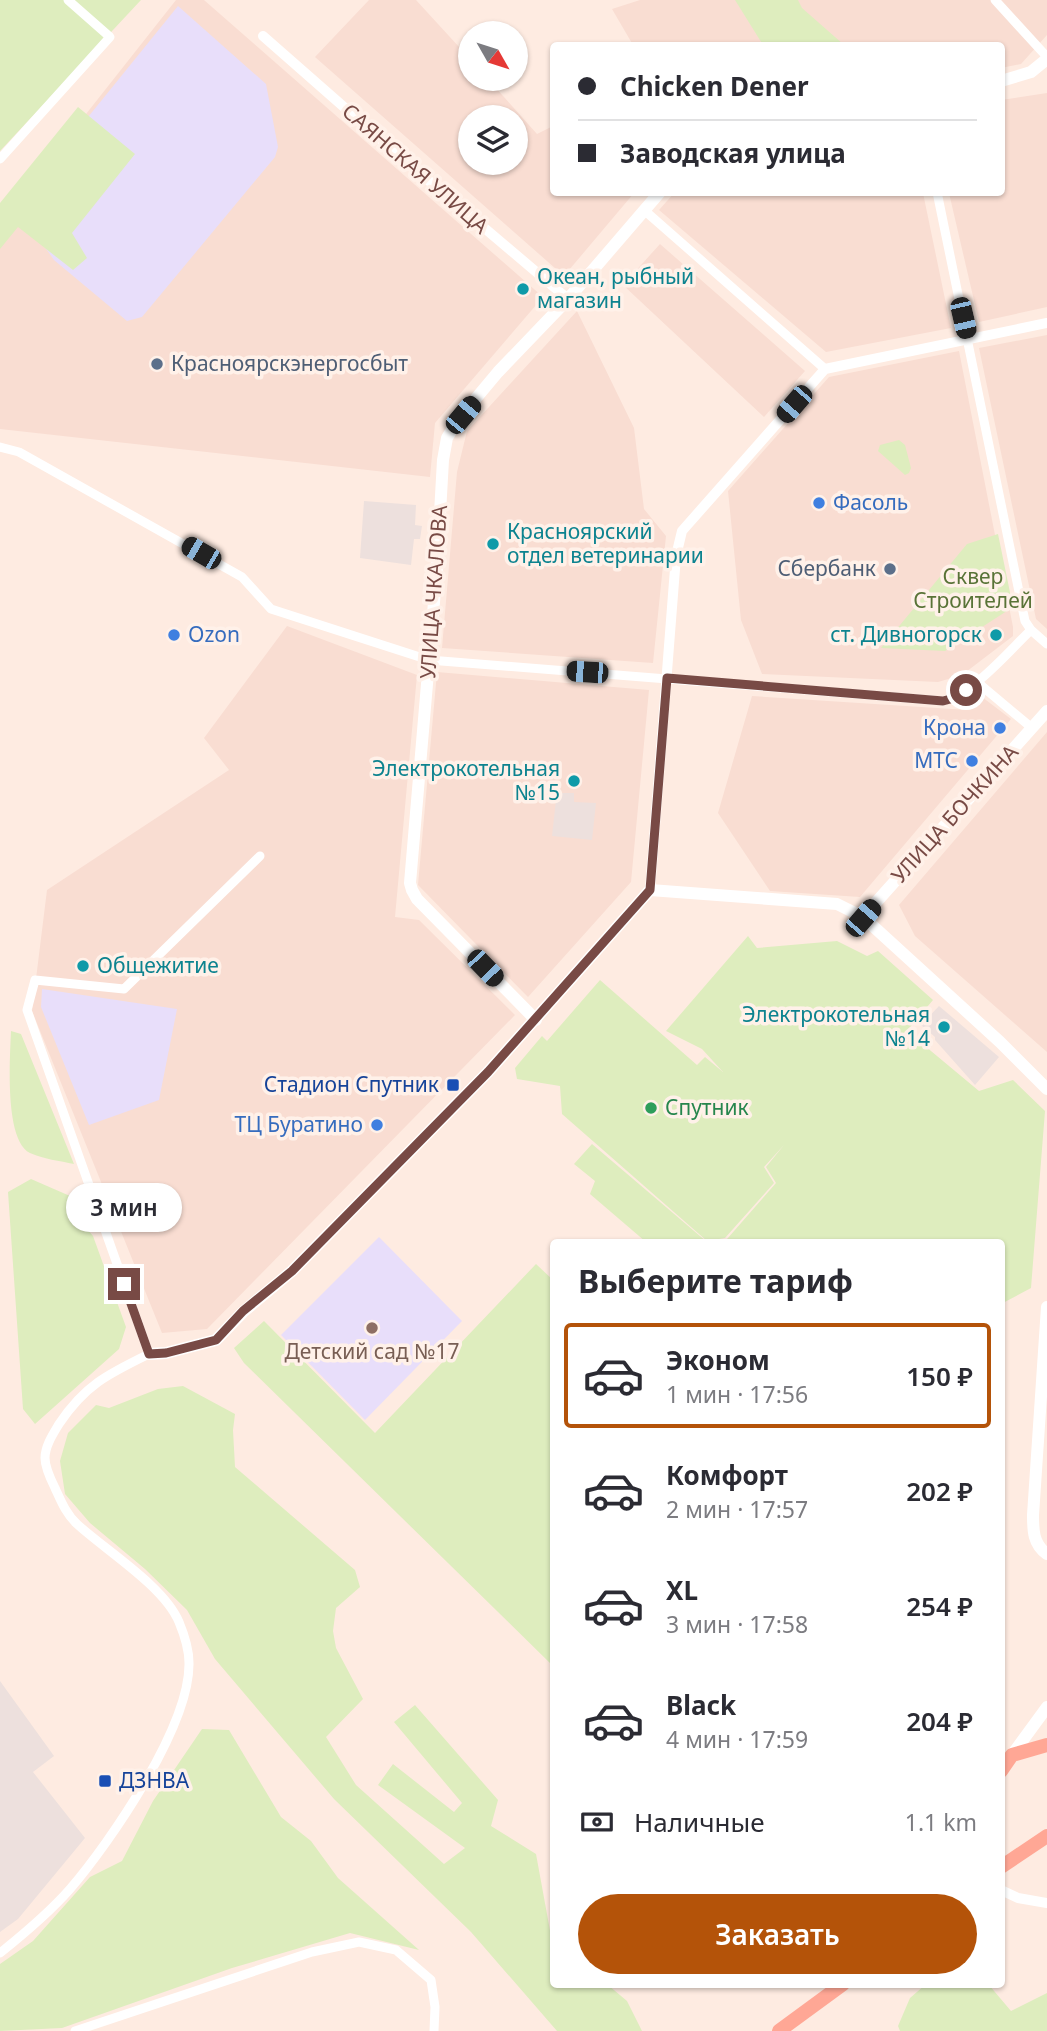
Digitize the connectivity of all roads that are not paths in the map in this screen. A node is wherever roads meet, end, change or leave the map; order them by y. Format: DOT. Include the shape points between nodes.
graph roads {
  1 [pos="68,0"];
  2 [pos="995,0"];
  3 [pos="263,36"];
  4 [pos="1047,58"];
  5 [pos="1005,80"];
  6 [pos="0,159"];
  7 [pos="656,196"];
  8 [pos="938,196"];
  9 [pos="644,210"];
  10 [pos="568,299"];
  11 [pos="1047,323"];
  12 [pos="968,340"];
  13 [pos="825,369"];
  14 [pos="2,450"];
  15 [pos="1031,631"];
  16 [pos="1047,644"];
  17 [pos="429,660"];
  18 [pos="667,678"];
  19 [pos="977,682"];
  20 [pos="1047,711"];
  21 [pos="1032,728"];
  22 [pos="260,856"];
  23 [pos="650,890"];
  24 [pos="863,918"];
  25 [pos="536,1020"];
  26 [pos="1047,1089"];
  27 [pos="1047,1307"];
  28 [pos="149,1354"];
  29 [pos="1045,1375"];
  30 [pos="1047,1554"];
  31 [pos="1047,1707"];
  32 [pos="1047,1745"];
  33 [pos="1012,1755"];
  34 [pos="1005,1765"];
  35 [pos="1047,1836"];
  36 [pos="1005,1864"];
  37 [pos="1005,1893"];
  38 [pos="1047,1903"];
  39 [pos="0,1953"];
  40 [pos="838,1988"];
  41 [pos="75,2031"];
  42 [pos="433,2031"];
  43 [pos="779,2031"];
  1 -- 6 [label="street" via="110,37"];
  2 -- 4 [label="street"];
  3 -- 10 [label="street, САЯНСКАЯ УЛИЦА"];
  4 -- 5 [label="main road" via="1026,75"];
  7 -- 9 [label="main road, УЛИЦА ЧКАЛОВА"];
  8 -- 12 [label="street"];
  9 -- 10 [label="main road, УЛИЦА ЧКАЛОВА"];
  9 -- 13 [label="street"];
  10 -- 17 [label="main road, УЛИЦА ЧКАЛОВА" via="498,372 447,438"];
  11 -- 12 [label="street"];
  12 -- 13 [label="street"];
  12 -- 15 [label="street" via="1025,621"];
  13 -- 18 [label="street" via="680,536"];
  14 -- 17 [label="street" via="19,452 242,577 271,609"];
  15 -- 16 [label="street"];
  15 -- 19 [label="street"];
  17 -- 18 [label="street"];
  17 -- 25 [label="main road, УЛИЦА ЧКАЛОВА" via="412,890"];
  18 -- 19 [label="street" via="943,701"];
  18 -- 23 [label="street"];
  19 -- 21 [label="street"];
  20 -- 21 [label="main road, УЛИЦА БОЧКИНА"];
  21 -- 24 [label="main road, УЛИЦА БОЧКИНА"];
  22 -- 28 [label="street" via="124,989 35,980 27,1010"];
  23 -- 24 [label="main road" via="837,904"];
  23 -- 25 [label="main road"];
  24 -- 26 [label="main road"];
  25 -- 28 [label="main road" via="346,1217 216,1340"];
  27 -- 29 [label="main road"];
  28 -- 39 [label="street" via="89,1387 50,1438 45,1458 64,1508 75,1522 145,1580 178,1619 189,1662 183,1703 166,1742 100,1852 34,1926"];
  29 -- 30 [label="main road" via="1033,1525"];
  31 -- 33 [label="main road"];
  32 -- 33 [label="highway"];
  33 -- 34 [label="highway"];
  35 -- 36 [label="highway"];
  37 -- 38 [label="street"];
  40 -- 43 [label="highway"];
  41 -- 42 [label="street" via="312,1952 359,1942 396,1950 431,1980"];
}
